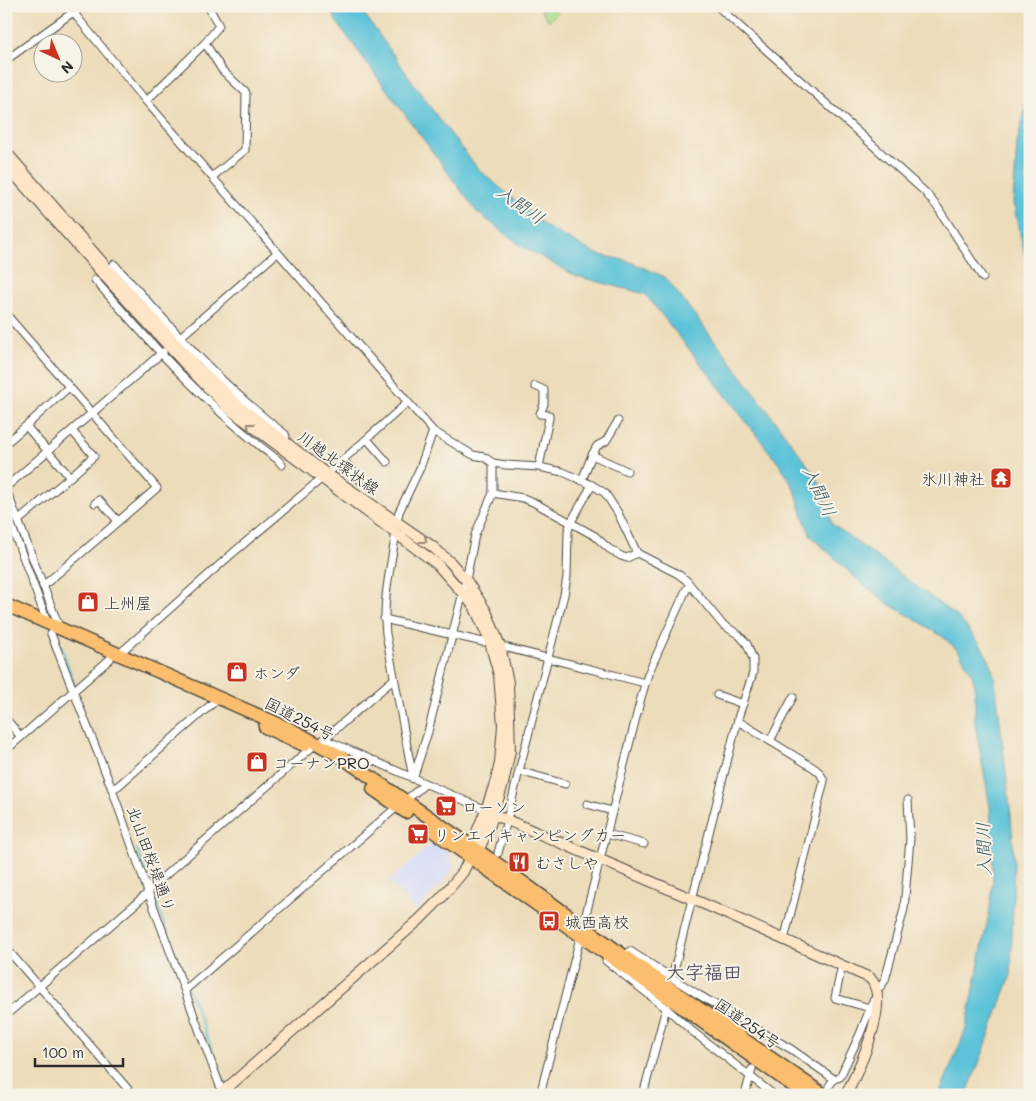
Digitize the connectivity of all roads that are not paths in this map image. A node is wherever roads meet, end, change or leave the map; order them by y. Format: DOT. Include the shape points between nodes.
graph roads {
  1 [pos="68,6"];
  2 [pos="85,6"];
  3 [pos="208,6"];
  4 [pos="717,6"];
  5 [pos="72,13"];
  6 [pos="205,43"];
  7 [pos="6,60"];
  8 [pos="146,101"];
  9 [pos="6,152"];
  10 [pos="6,165"];
  11 [pos="212,177"];
  12 [pos="277,253"];
  13 [pos="114,264"];
  14 [pos="984,278"];
  15 [pos="94,280"];
  16 [pos="6,314"];
  17 [pos="178,338"];
  18 [pos="162,353"];
  19 [pos="536,386"];
  20 [pos="69,387"];
  21 [pos="408,403"];
  22 [pos="92,413"];
  23 [pos="618,421"];
  24 [pos="26,426"];
  25 [pos="72,431"];
  26 [pos="433,431"];
  27 [pos="367,439"];
  28 [pos="6,443"];
  29 [pos="275,446"];
  30 [pos="48,452"];
  31 [pos="592,455"];
  32 [pos="343,460"];
  33 [pos="387,462"];
  34 [pos="493,463"];
  35 [pos="282,465"];
  36 [pos="539,467"];
  37 [pos="627,471"];
  38 [pos="324,476"];
  39 [pos="70,477"];
  40 [pos="582,480"];
  41 [pos="361,481"];
  42 [pos="592,485"];
  43 [pos="6,488"];
  44 [pos="493,493"];
  45 [pos="95,503"];
  46 [pos="6,511"];
  47 [pos="18,521"];
  48 [pos="118,521"];
  49 [pos="570,522"];
  50 [pos="397,527"];
  51 [pos="12,528"];
  52 [pos="6,541"];
  53 [pos="638,554"];
  54 [pos="466,580"];
  55 [pos="43,586"];
  56 [pos="690,586"];
  57 [pos="462,592"];
  58 [pos="6,605"];
  59 [pos="6,614"];
  60 [pos="384,619"];
  61 [pos="53,629"];
  62 [pos="451,635"];
  63 [pos="489,639"];
  64 [pos="500,646"];
  65 [pos="115,657"];
  66 [pos="548,658"];
  67 [pos="394,679"];
  68 [pos="645,683"];
  69 [pos="74,692"];
  70 [pos="718,695"];
  71 [pos="792,697"];
  72 [pos="213,703"];
  73 [pos="743,704"];
  74 [pos="6,720"];
  75 [pos="738,721"];
  76 [pos="21,737"];
  77 [pos="770,741"];
  78 [pos="311,748"];
  79 [pos="6,750"];
  80 [pos="340,756"];
  81 [pos="376,761"];
  82 [pos="518,771"];
  83 [pos="413,779"];
  84 [pos="425,784"];
  85 [pos="565,784"];
  86 [pos="112,789"];
  87 [pos="908,800"];
  88 [pos="401,803"];
  89 [pos="587,804"];
  90 [pos="612,811"];
  91 [pos="490,812"];
  92 [pos="507,820"];
  93 [pos="607,834"];
  94 [pos="644,844"];
  95 [pos="473,851"];
  96 [pos="498,853"];
  97 [pos="599,860"];
  98 [pos="148,891"];
  99 [pos="692,900"];
  100 [pos="581,935"];
  101 [pos="784,940"];
  102 [pos="6,948"];
  103 [pos="625,957"];
  104 [pos="842,965"];
  105 [pos="672,978"];
  106 [pos="39,987"];
  107 [pos="185,990"];
  108 [pos="877,993"];
  109 [pos="666,1008"];
  110 [pos="870,1008"];
  111 [pos="6,1015"];
  112 [pos="751,1073"];
  113 [pos="834,1079"];
  114 [pos="826,1090"];
  115 [pos="222,1094"];
  116 [pos="133,1095"];
  117 [pos="540,1095"];
  118 [pos="643,1095"];
  119 [pos="745,1095"];
  120 [pos="774,1095"];
  121 [pos="806,1095"];
  122 [pos="846,1095"];
  1 -- 5 [label="street"];
  2 -- 5 [label="street"];
  3 -- 6 [label="street" via="219,26"];
  4 -- 14 [label="street" via="925,192"];
  5 -- 7 [label="street"];
  5 -- 8 [label="street"];
  6 -- 8 [label="street"];
  6 -- 11 [label="street" via="222,70 246,93 245,150"];
  8 -- 11 [label="street"];
  9 -- 29 [label="main road, 川越北環状線" via="198,368"];
  29 -- 10 [label="main road, 川越北環状線, one-way" via="228,408 186,366"];
  11 -- 12 [label="street"];
  12 -- 17 [label="street"];
  12 -- 21 [label="street"];
  13 -- 17 [label="street"];
  15 -- 18 [label="street"];
  16 -- 20 [label="street"];
  17 -- 29 [label="street" via="250,407 285,434 286,437"];
  18 -- 22 [label="street"];
  18 -- 29 [label="street" via="232,424"];
  19 -- 36 [label="street" via="545,392 540,414 549,415"];
  20 -- 22 [label="street"];
  20 -- 24 [label="street"];
  21 -- 26 [label="street"];
  21 -- 27 [label="street"];
  22 -- 25 [label="street"];
  22 -- 48 [label="street" via="157,488"];
  23 -- 31 [label="street" via="606,441 597,446"];
  24 -- 28 [label="street"];
  24 -- 30 [label="street"];
  25 -- 30 [label="street"];
  25 -- 39 [label="street" via="94,456"];
  26 -- 34 [label="street"];
  26 -- 50 [label="street" via="399,512"];
  27 -- 32 [label="street"];
  27 -- 33 [label="street"];
  29 -- 35 [label="street"];
  29 -- 38 [label="main road, 川越北環状線"];
  30 -- 39 [label="street"];
  30 -- 43 [label="street"];
  31 -- 37 [label="street"];
  31 -- 40 [label="street"];
  32 -- 38 [label="street"];
  32 -- 41 [label="street"];
  34 -- 36 [label="street"];
  34 -- 44 [label="street"];
  36 -- 40 [label="street"];
  38 -- 50 [label="main road, 川越北環状線"];
  38 -- 65 [label="street"];
  39 -- 47 [label="street"];
  40 -- 42 [label="street"];
  42 -- 49 [label="street"];
  42 -- 53 [label="street" via="608,496"];
  43 -- 47 [label="street"];
  44 -- 49 [label="street" via="523,498"];
  44 -- 54 [label="street" via="475,534"];
  45 -- 48 [label="street" via="99,500"];
  46 -- 51 [label="street"];
  47 -- 55 [label="street"];
  48 -- 55 [label="street"];
  49 -- 53 [label="street" via="621,556 627,558"];
  49 -- 66 [label="street" via="565,591"];
  50 -- 54 [label="main road, 川越北環状線, one-way" via="420,537"];
  50 -- 57 [label="main road, 川越北環状線"];
  50 -- 60 [label="street"];
  51 -- 52 [label="street"];
  51 -- 61 [label="street"];
  53 -- 56 [label="street" via="678,574"];
  54 -- 57 [label="street"];
  54 -- 64 [label="main road, 川越北環状線" via="486,610"];
  55 -- 61 [label="street"];
  56 -- 68 [label="street"];
  56 -- 73 [label="street" via="722,624 747,644 753,659 753,672"];
  57 -- 62 [label="street"];
  57 -- 63 [label="main road, 川越北環状線" via="474,606"];
  58 -- 61 [label="highway, 国道254号"];
  59 -- 61 [label="highway, 国道254号"];
  60 -- 62 [label="street"];
  60 -- 67 [label="street"];
  61 -- 65 [label="highway, 国道254号"];
  61 -- 69 [label="street, 北山田桜堤通り"];
  62 -- 63 [label="street" via="483,642"];
  62 -- 83 [label="street" via="428,732"];
  63 -- 91 [label="main road, 川越北環状線" via="499,675 503,725 500,764"];
  64 -- 66 [label="street"];
  64 -- 91 [label="main road, 川越北環状線" via="508,682 510,751 503,784"];
  65 -- 69 [label="street"];
  65 -- 72 [label="highway, 国道254号"];
  65 -- 80 [label="highway, 国道254号" via="292,730"];
  66 -- 68 [label="street"];
  66 -- 82 [label="street"];
  67 -- 81 [label="street" via="324,739"];
  67 -- 83 [label="street"];
  68 -- 90 [label="street"];
  69 -- 76 [label="street"];
  69 -- 86 [label="street, 北山田桜堤通り"];
  70 -- 73 [label="street"];
  71 -- 77 [label="street"];
  72 -- 78 [label="highway, 国道254号"];
  72 -- 86 [label="street"];
  73 -- 75 [label="street"];
  74 -- 76 [label="street"];
  75 -- 77 [label="street"];
  75 -- 99 [label="street"];
  76 -- 79 [label="street"];
  77 -- 101 [label="street" via="820,772 824,781"];
  78 -- 88 [label="highway, 国道254号"];
  78 -- 98 [label="street"];
  80 -- 81 [label="street" via="361,762"];
  80 -- 88 [label="highway, 国道254号"];
  81 -- 83 [label="street"];
  82 -- 85 [label="street"];
  82 -- 92 [label="street"];
  83 -- 84 [label="street"];
  84 -- 88 [label="street"];
  84 -- 91 [label="street"];
  86 -- 98 [label="street, 北山田桜堤通り"];
  87 -- 108 [label="street" via="909,848 904,909 884,980"];
  88 -- 95 [label="highway, 国道254号"];
  88 -- 107 [label="street"];
  89 -- 90 [label="street"];
  90 -- 93 [label="street"];
  91 -- 92 [label="main road"];
  91 -- 95 [label="main road, 川越北環状線"];
  92 -- 96 [label="street"];
  92 -- 97 [label="main road"];
  93 -- 94 [label="street"];
  93 -- 97 [label="street"];
  95 -- 100 [label="highway, 国道254号"];
  95 -- 115 [label="main road, 川越北環状線" via="463,872 419,920"];
  97 -- 99 [label="main road"];
  97 -- 100 [label="street"];
  98 -- 106 [label="street"];
  98 -- 107 [label="street, 北山田桜堤通り"];
  99 -- 101 [label="main road"];
  99 -- 105 [label="street"];
  100 -- 103 [label="highway, 国道254号"];
  100 -- 109 [label="street"];
  100 -- 117 [label="street"];
  100 -- 121 [label="highway, 国道254号"];
  101 -- 104 [label="main road"];
  102 -- 106 [label="street"];
  103 -- 105 [label="street" via="630,951"];
  103 -- 114 [label="highway, 国道254号"];
  104 -- 108 [label="main road" via="870,978"];
  104 -- 110 [label="street" via="835,998"];
  105 -- 113 [label="street"];
  106 -- 111 [label="street"];
  106 -- 116 [label="street"];
  107 -- 115 [label="street, 北山田桜堤通り"];
  108 -- 110 [label="street"];
  108 -- 122 [label="main road" via="875,1019"];
  109 -- 112 [label="street"];
  109 -- 118 [label="street"];
  110 -- 113 [label="street" via="850,1058 840,1077"];
  112 -- 119 [label="street"];
  112 -- 120 [label="street"];
  113 -- 114 [label="street"];
}
